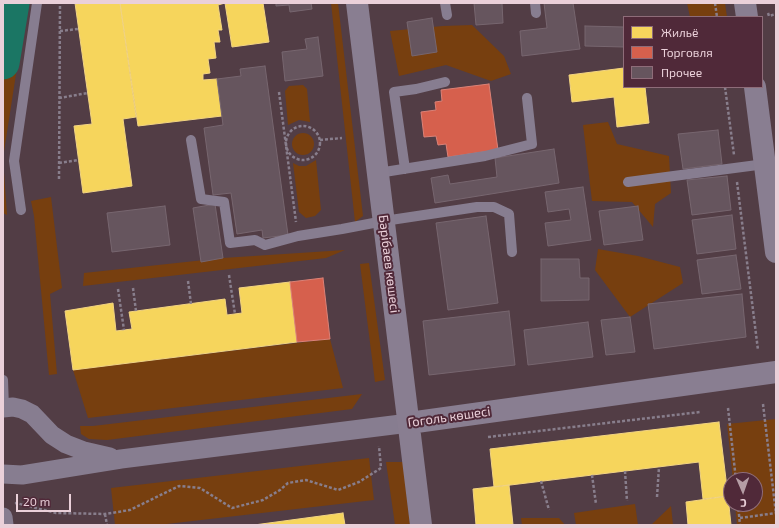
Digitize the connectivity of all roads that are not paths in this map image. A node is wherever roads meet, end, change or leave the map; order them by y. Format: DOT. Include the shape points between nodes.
graph roads {
  1 [pos="36,3"];
  2 [pos="357,3"];
  3 [pos="445,3"];
  4 [pos="745,3"];
  5 [pos="447,15"];
  6 [pos="747,16"];
  7 [pos="445,82"];
  8 [pos="755,88"];
  9 [pos="527,98"];
  10 [pos="191,140"];
  11 [pos="765,164"];
  12 [pos="405,169"];
  13 [pos="378,173"];
  14 [pos="628,182"];
  15 [pos="21,210"];
  16 [pos="384,221"];
  17 [pos="512,252"];
  18 [pos="776,252"];
  19 [pos="776,372"];
  20 [pos="3,380"];
  21 [pos="3,408"];
  22 [pos="409,423"];
  23 [pos="121,459"];
  24 [pos="3,476"];
  25 [pos="3,517"];
  26 [pos="4,525"];
  27 [pos="421,525"];
  1 -- 15 [label="lane" via="14,161"];
  2 -- 13 [label="street, Бәрібаев көшесі"];
  3 -- 5 [label="lane"];
  4 -- 6 [label="street"];
  7 -- 12 [label="lane" via="394,92"];
  8 -- 11 [label="street"];
  9 -- 12 [label="lane" via="532,144 485,156"];
  10 -- 16 [label="lane" via="200,199 224,202 230,243 256,240 265,245 298,236"];
  11 -- 14 [label="lane"];
  11 -- 18 [label="street"];
  12 -- 13 [label="lane"];
  13 -- 16 [label="street, Бәрібаев көшесі"];
  16 -- 17 [label="lane" via="477,207 494,207 509,214"];
  16 -- 22 [label="street, Бәрібаев көшесі"];
  19 -- 22 [label="street, Гоголь көшесі"];
  20 -- 21 [label="lane"];
  21 -- 23 [label="street" via="13,407 32,414 52,435 66,444 84,451"];
  22 -- 23 [label="street, Гоголь көшесі"];
  22 -- 27 [label="street, Бәрібаев көшесі"];
  23 -- 24 [label="street, Гоголь көшесі"];
  25 -- 26 [label="street"];
}
